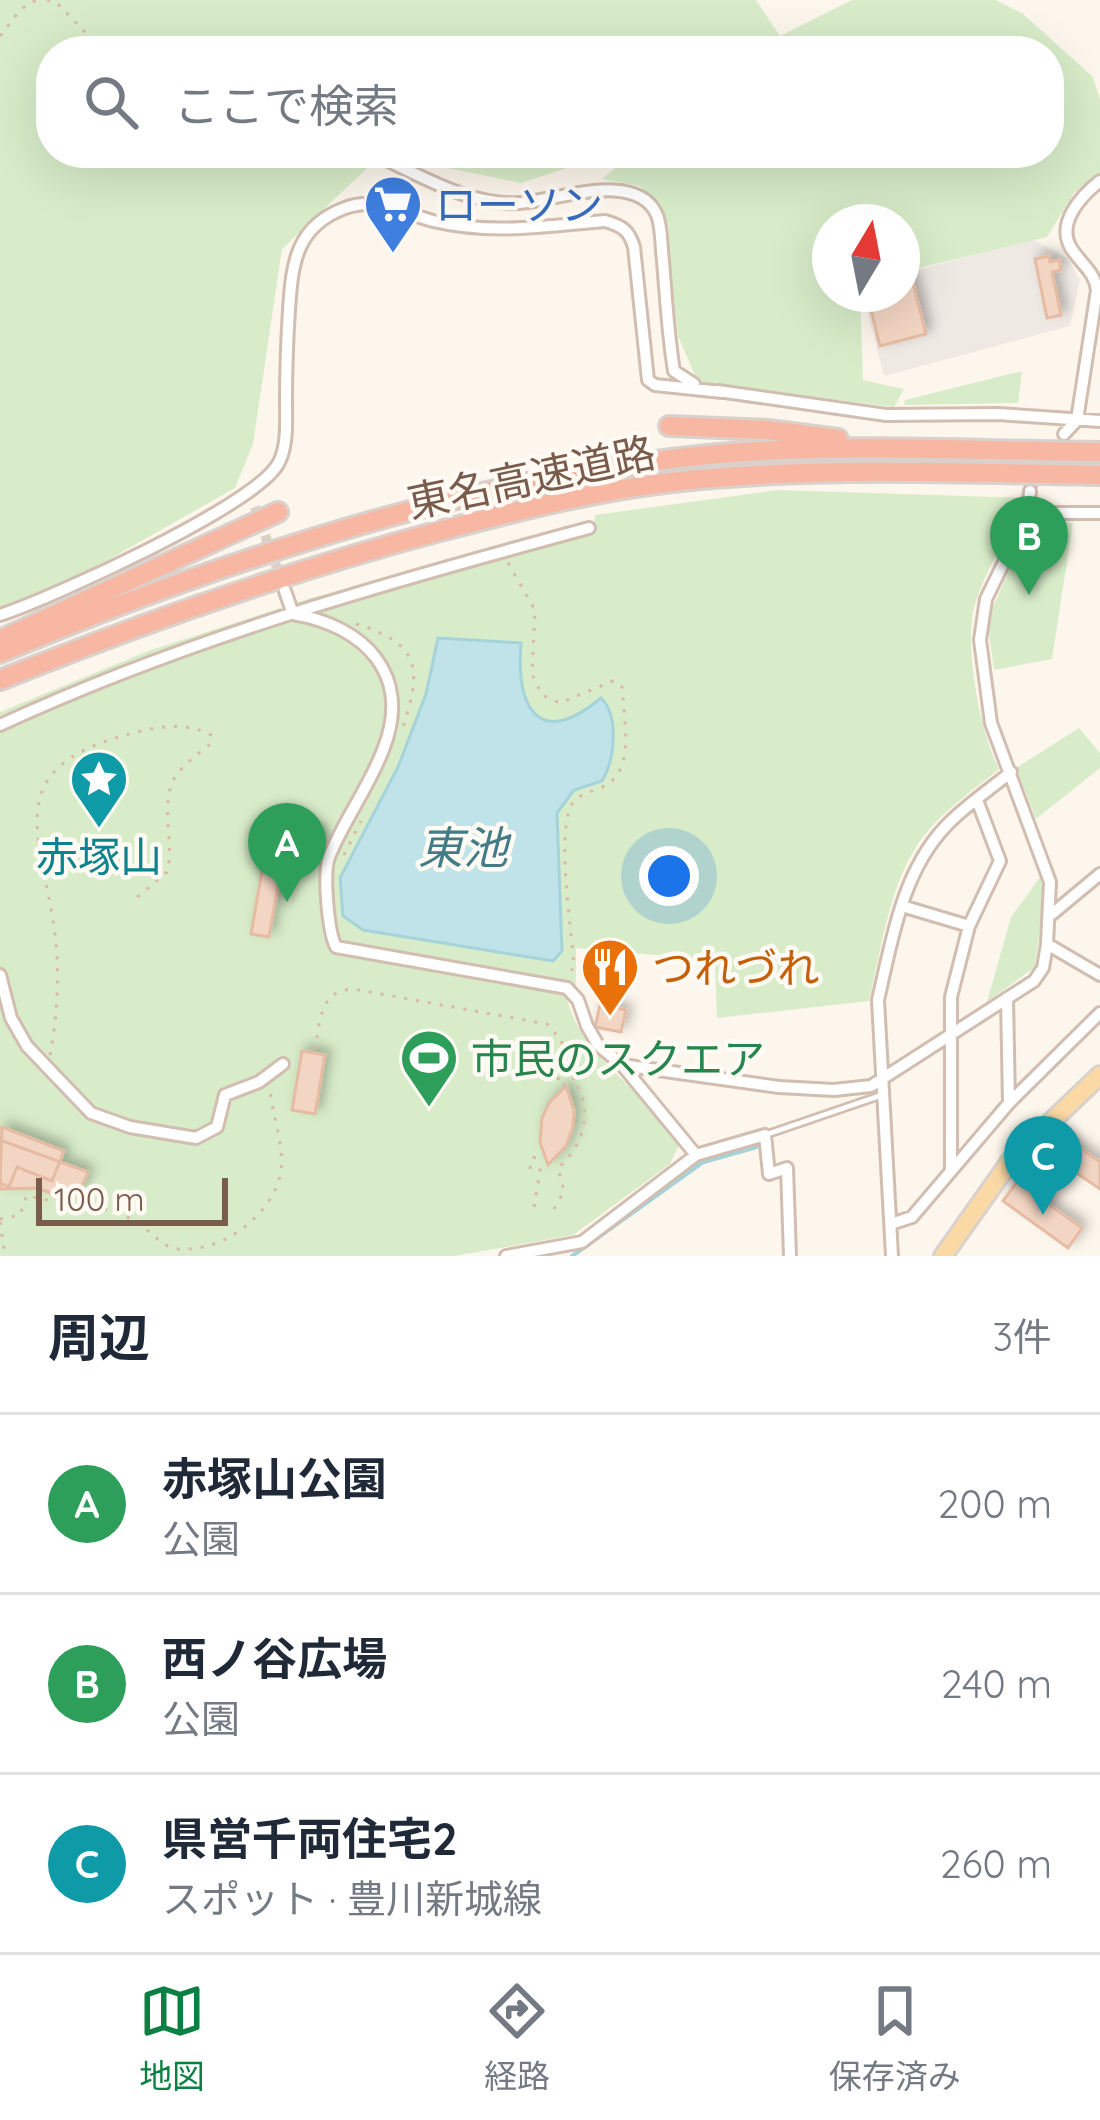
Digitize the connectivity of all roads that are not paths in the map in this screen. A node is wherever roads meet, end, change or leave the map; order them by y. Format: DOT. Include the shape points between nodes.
graph roads {
  1 [pos="404,168"];
  2 [pos="1100,181"];
  3 [pos="722,392"];
  4 [pos="1077,420"];
  5 [pos="1100,422"];
  6 [pos="669,426"];
  7 [pos="1064,434"];
  8 [pos="928,450"];
  9 [pos="1100,452"];
  10 [pos="1100,479"];
  11 [pos="1030,491"];
  12 [pos="250,492"];
  13 [pos="255,507"];
  14 [pos="278,512"];
  15 [pos="1028,513"];
  16 [pos="1100,513"];
  17 [pos="589,528"];
  18 [pos="285,591"];
  19 [pos="293,614"];
  20 [pos="0,615"];
  21 [pos="0,640"];
  22 [pos="0,653"];
  23 [pos="0,680"];
  24 [pos="0,725"];
  25 [pos="1011,772"];
  26 [pos="977,800"];
  27 [pos="1100,874"];
  28 [pos="902,906"];
  29 [pos="1052,914"];
  30 [pos="968,926"];
  31 [pos="1047,944"];
  32 [pos="0,975"];
  33 [pos="1100,975"];
  34 [pos="1007,998"];
  35 [pos="1100,1013"];
  36 [pos="950,1034"];
  37 [pos="283,1064"];
  38 [pos="622,1065"];
  39 [pos="1100,1076"];
  40 [pos="884,1079"];
  41 [pos="884,1094"];
  42 [pos="1009,1103"];
  43 [pos="765,1135"];
  44 [pos="696,1155"];
  45 [pos="951,1169"];
  46 [pos="891,1224"];
  47 [pos="506,1256"];
  48 [pos="790,1256"];
  49 [pos="892,1256"];
  50 [pos="944,1256"];
  1 -- 3 [label="street" via="489,200 607,189 638,196 657,216 674,371"];
  2 -- 4 [label="street" via="1068,226 1070,246 1097,290"];
  3 -- 4 [label="street" via="886,415"];
  3 -- 12 [label="street" via="648,380 634,247 617,224 494,230 358,204 320,220 293,258 284,445 277,468"];
  4 -- 5 [label="street"];
  4 -- 7 [label="street"];
  6 -- 8 [label="highway"];
  8 -- 9 [label="highway, 東名高速道路"];
  8 -- 22 [label="highway, 東名高速道路" via="718,454 570,476 274,551"];
  10 -- 23 [label="highway, 東名高速道路" via="818,470 599,494 265,580"];
  11 -- 15 [label="street"];
  12 -- 13 [label="street"];
  12 -- 20 [label="street" via="80,585"];
  14 -- 21 [label="highway"];
  15 -- 16 [label="street"];
  15 -- 25 [label="street" via="981,617 991,722"];
  17 -- 19 [label="street"];
  18 -- 19 [label="street"];
  19 -- 24 [label="street" via="86,686"];
  19 -- 38 [label="street" via="317,618 371,650 392,703 385,747 327,865 336,947 567,988 598,1045"];
  25 -- 26 [label="street"];
  25 -- 29 [label="street" via="1047,868"];
  26 -- 28 [label="street" via="926,850"];
  26 -- 30 [label="street" via="1000,861"];
  27 -- 29 [label="street"];
  28 -- 30 [label="street"];
  28 -- 40 [label="street" via="878,1000"];
  29 -- 31 [label="street"];
  30 -- 36 [label="street"];
  31 -- 33 [label="street"];
  31 -- 34 [label="street" via="1034,981"];
  32 -- 37 [label="street" via="26,1046 91,1113 130,1127 196,1138 217,1127 225,1095"];
  34 -- 36 [label="street"];
  34 -- 42 [label="street"];
  35 -- 42 [label="street"];
  36 -- 40 [label="street"];
  36 -- 45 [label="street"];
  38 -- 40 [label="street" via="834,1090"];
  38 -- 44 [label="street"];
  39 -- 50 [label="main road" via="1011,1160"];
  40 -- 41 [label="street"];
  41 -- 43 [label="lane"];
  41 -- 46 [label="street"];
  42 -- 45 [label="street"];
  43 -- 44 [label="street"];
  43 -- 48 [label="street" via="769,1174 787,1168"];
  44 -- 47 [label="street" via="582,1242"];
  45 -- 46 [label="street" via="912,1217"];
  46 -- 49 [label="street"];
}
